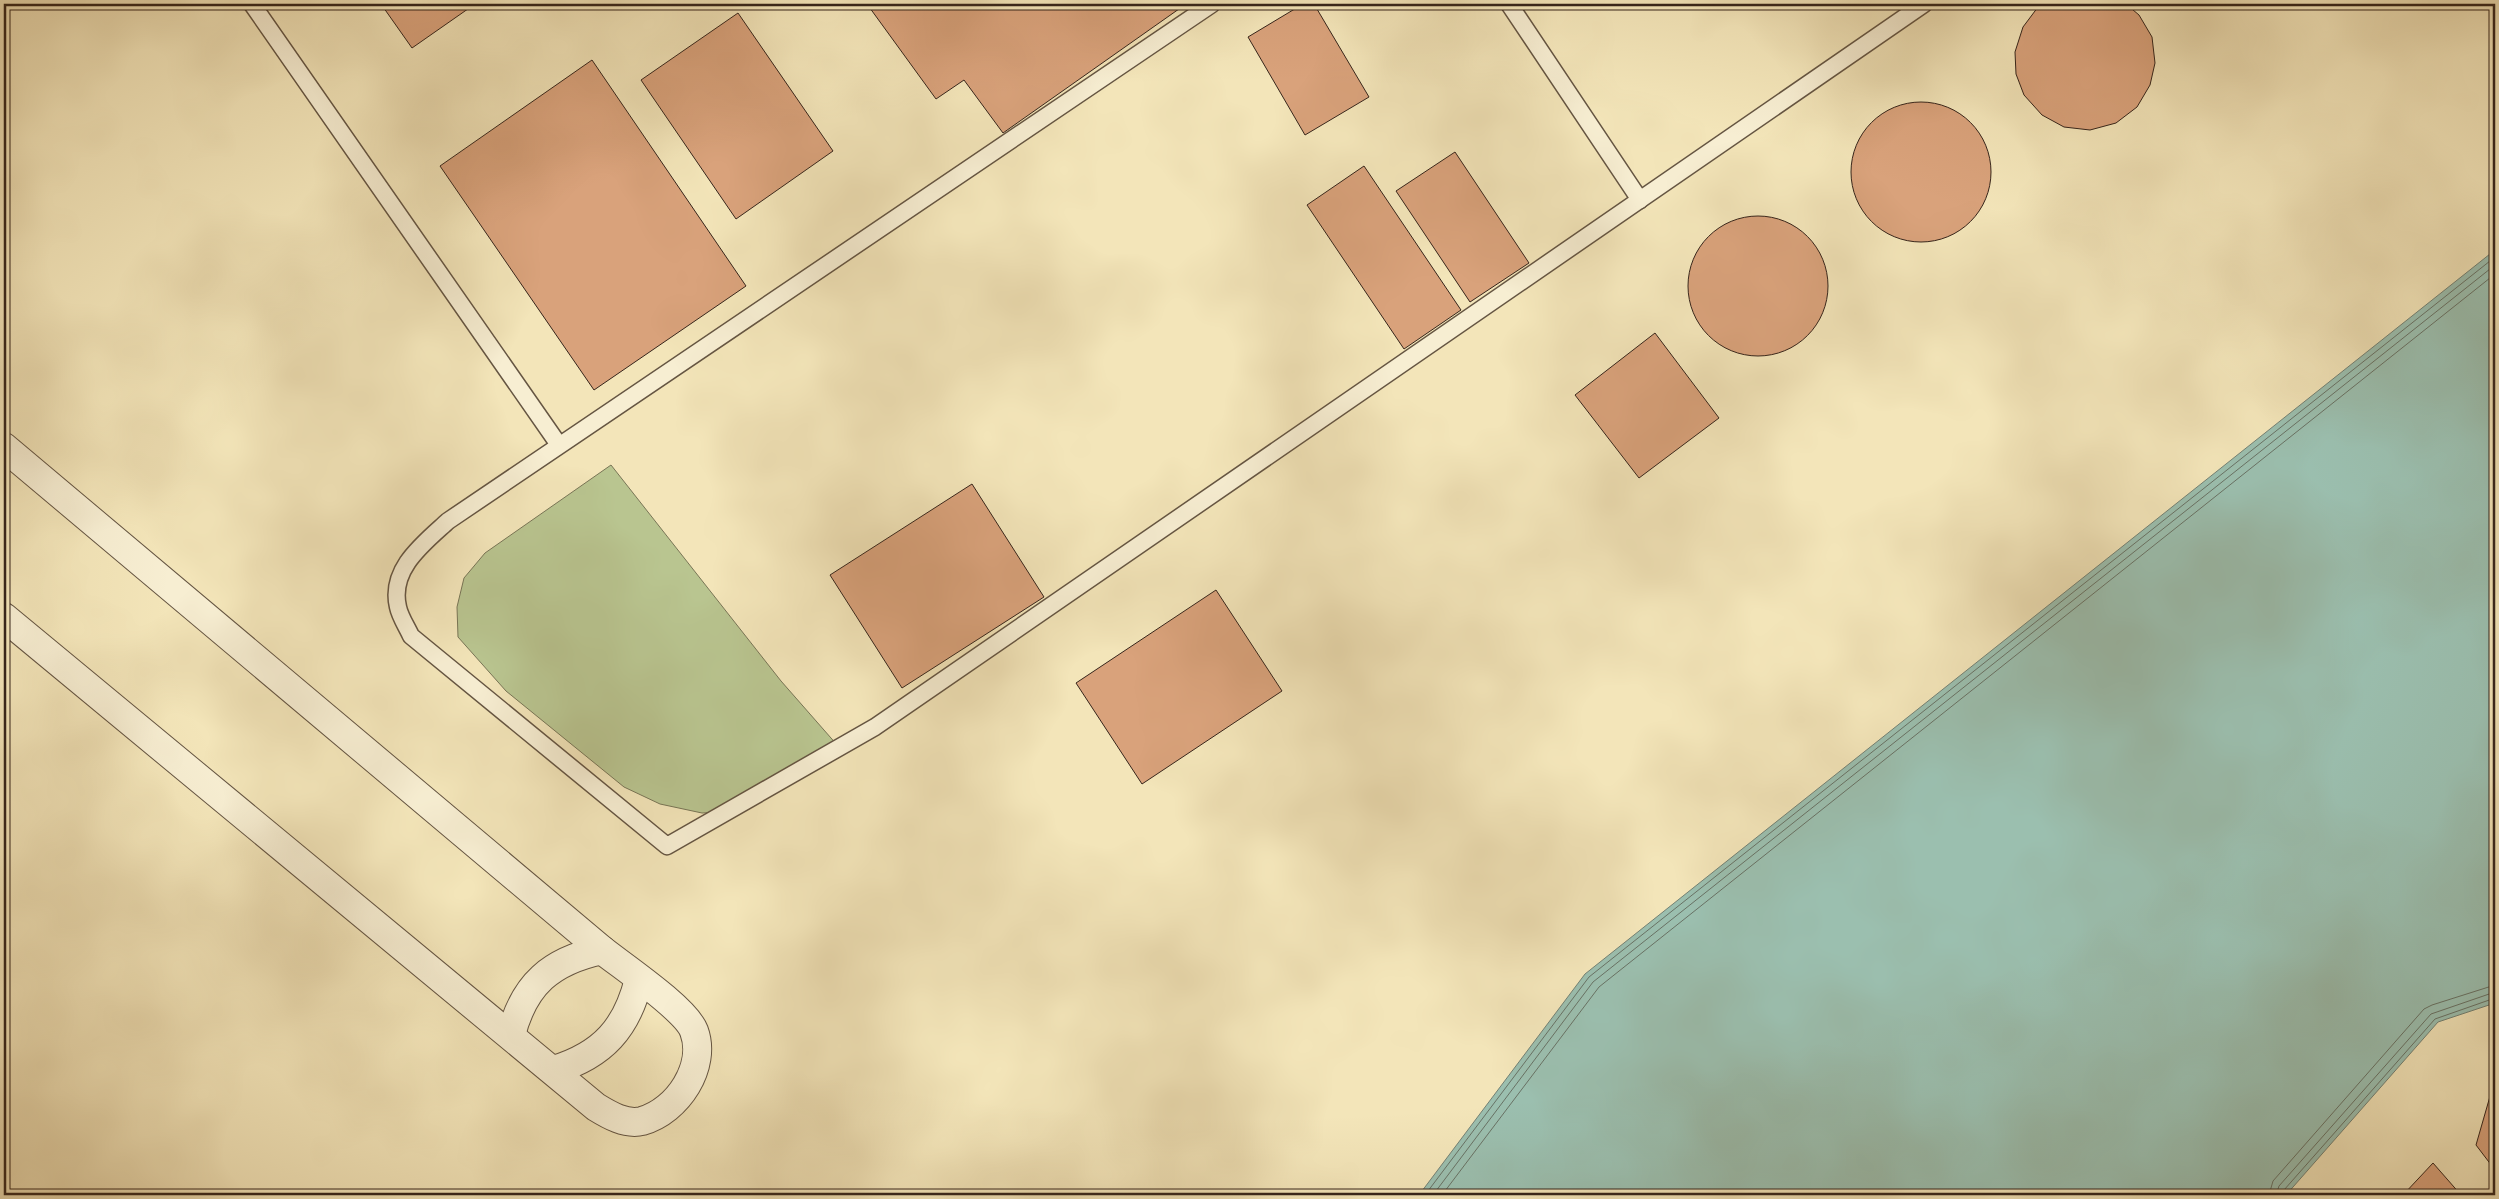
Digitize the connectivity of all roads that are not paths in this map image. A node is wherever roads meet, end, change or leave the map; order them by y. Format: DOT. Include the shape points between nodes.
graph roads {
  1 [pos="252,4"];
  2 [pos="1212,4"];
  3 [pos="1509,4"];
  4 [pos="1924,4"];
  5 [pos="1640,200"];
  6 [pos="559,445"];
  7 [pos="4,447"];
  8 [pos="4,618"];
  9 [pos="602,950"];
  10 [pos="640,979"];
  11 [pos="511,1035"];
  12 [pos="554,1070"];
  1 -- 6 [label="lane"];
  2 -- 6 [label="lane"];
  3 -- 5 [label="lane"];
  4 -- 5 [label="lane"];
  5 -- 6 [label="lane" via="875,727 667,846 411,636 398,606 398,579 415,550 448,521"];
  7 -- 9 [label="street"];
  8 -- 11 [label="street"];
  9 -- 10 [label="street"];
  9 -- 11 [label="street" via="580,955 541,977 527,994"];
  10 -- 12 [label="street" via="627,1015 604,1045 580,1060"];
  10 -- 12 [label="street" via="683,1015 694,1029 696,1066 684,1089 661,1112 641,1122 614,1118 596,1107"];
  11 -- 12 [label="street"];
}
